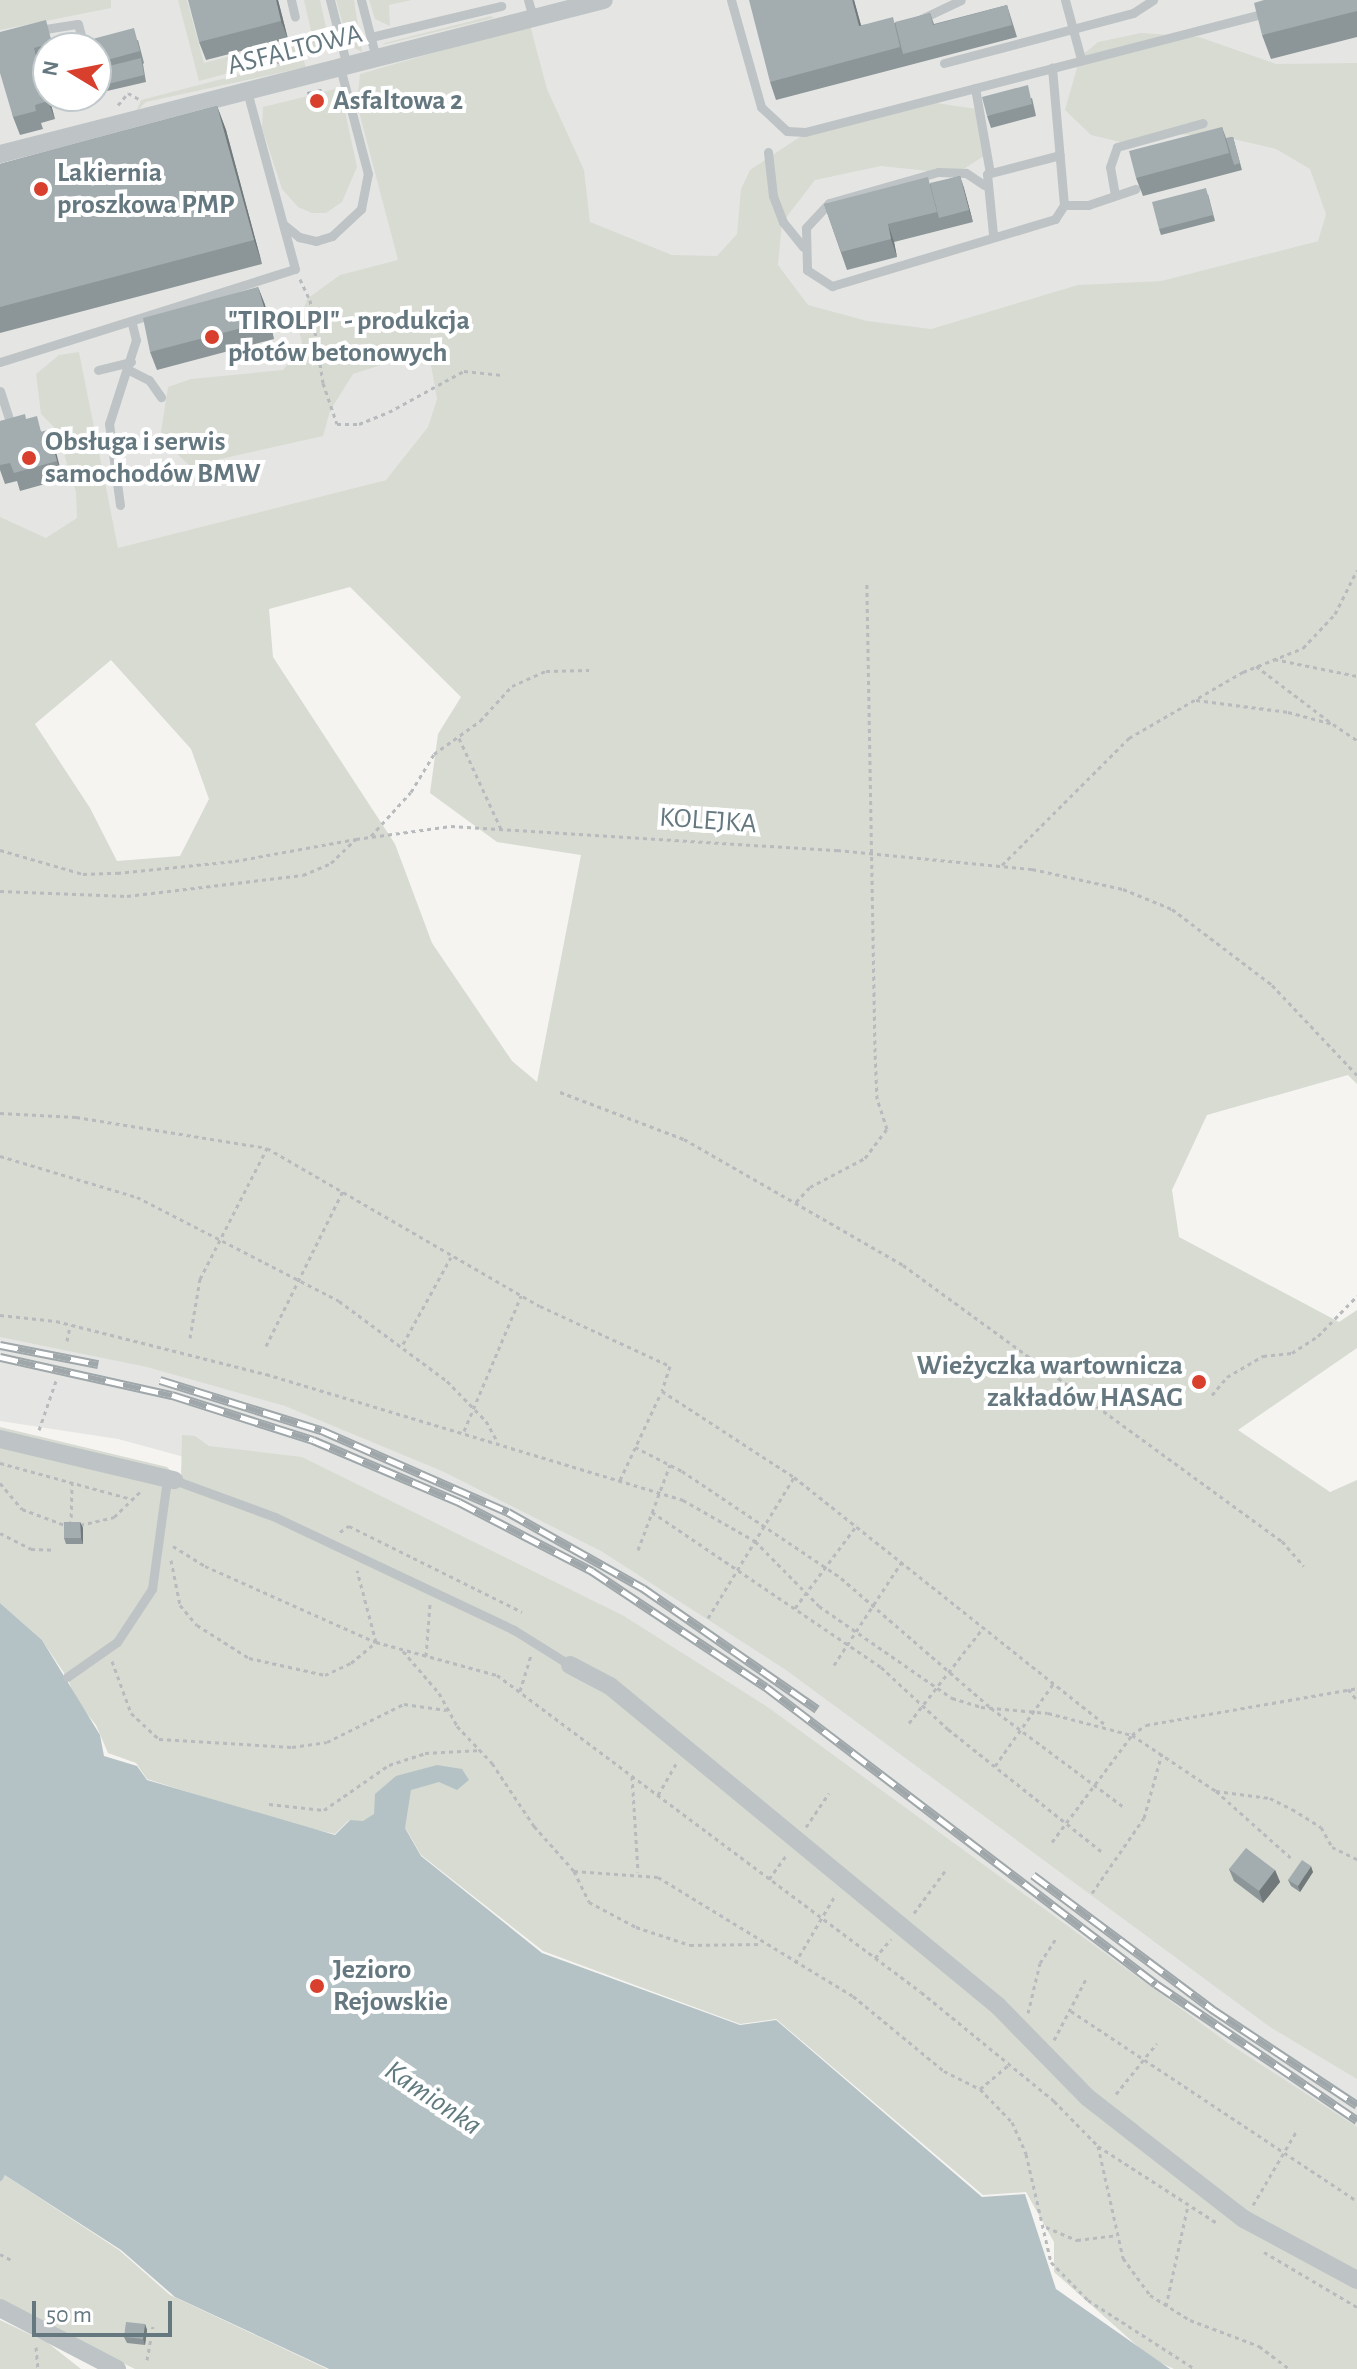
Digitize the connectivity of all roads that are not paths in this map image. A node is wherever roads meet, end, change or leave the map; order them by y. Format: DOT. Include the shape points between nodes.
graph roads {
  1 [pos="291,0"];
  2 [pos="330,0"];
  3 [pos="361,0"];
  4 [pos="731,0"];
  5 [pos="961,0"];
  6 [pos="1065,0"];
  7 [pos="1153,0"];
  8 [pos="593,1"];
  9 [pos="500,3"];
  10 [pos="1285,7"];
  11 [pos="531,9"];
  12 [pos="295,17"];
  13 [pos="915,21"];
  14 [pos="506,25"];
  15 [pos="1073,28"];
  16 [pos="21,31"];
  17 [pos="80,32"];
  18 [pos="371,37"];
  19 [pos="376,58"];
  20 [pos="1081,59"];
  21 [pos="944,63"];
  22 [pos="343,66"];
  23 [pos="1052,68"];
  24 [pos="975,88"];
  25 [pos="247,91"];
  26 [pos="1203,123"];
  27 [pos="768,152"];
  28 [pos="0,154"];
  29 [pos="1060,155"];
  30 [pos="990,173"];
  31 [pos="984,185"];
  32 [pos="1135,189"];
  33 [pos="1115,195"];
  34 [pos="1064,205"];
  35 [pos="282,223"];
  36 [pos="993,234"];
  37 [pos="803,247"];
  38 [pos="132,324"];
  39 [pos="0,362"];
  40 [pos="130,366"];
  41 [pos="98,370"];
  42 [pos="0,391"];
  43 [pos="161,397"];
  44 [pos="14,436"];
  45 [pos="120,505"];
  46 [pos="0,1439"];
  47 [pos="171,1480"];
  48 [pos="570,1665"];
  49 [pos="67,1677"];
  50 [pos="1357,2280"];
  51 [pos="0,2308"];
  52 [pos="117,2369"];
  1 -- 12 [label="lane"];
  2 -- 22 [label="lane"];
  3 -- 18 [label="lane"];
  4 -- 24 [label="lane" via="761,107 787,131 805,132"];
  5 -- 13 [label="lane"];
  6 -- 15 [label="lane"];
  7 -- 15 [label="lane" via="1142,10"];
  8 -- 11 [label="street, ASFALTOWA"];
  9 -- 14 [label="lane"];
  9 -- 18 [label="lane"];
  10 -- 20 [label="lane"];
  11 -- 14 [label="street, ASFALTOWA"];
  14 -- 19 [label="street, ASFALTOWA"];
  15 -- 20 [label="lane"];
  15 -- 21 [label="lane"];
  16 -- 17 [label="lane" via="78,24"];
  18 -- 19 [label="lane"];
  19 -- 22 [label="street, ASFALTOWA"];
  20 -- 23 [label="lane"];
  22 -- 25 [label="street, ASFALTOWA"];
  22 -- 35 [label="lane" via="368,174 361,209 332,236 316,241 299,237"];
  23 -- 24 [label="lane"];
  23 -- 29 [label="lane"];
  24 -- 30 [label="lane"];
  25 -- 28 [label="street, ASFALTOWA"];
  25 -- 35 [label="lane"];
  26 -- 33 [label="lane" via="1117,147 1110,167"];
  27 -- 37 [label="lane" via="773,196 783,222"];
  29 -- 30 [label="lane"];
  29 -- 34 [label="lane"];
  30 -- 31 [label="lane"];
  31 -- 36 [label="lane"];
  31 -- 37 [label="lane" via="966,173 938,172 843,197 811,217"];
  32 -- 33 [label="lane"];
  33 -- 34 [label="lane"];
  34 -- 36 [label="lane" via="1055,219"];
  35 -- 38 [label="lane" via="295,269"];
  36 -- 37 [label="lane" via="936,257 832,286 807,270"];
  38 -- 39 [label="lane"];
  38 -- 40 [label="lane" via="136,340"];
  40 -- 41 [label="lane"];
  40 -- 43 [label="lane"];
  40 -- 45 [label="lane" via="109,424"];
  42 -- 44 [label="lane"];
  46 -- 47 [label="street"];
  47 -- 48 [label="lane" via="275,1517"];
  47 -- 49 [label="lane" via="152,1589 117,1642"];
  48 -- 50 [label="street" via="610,1686 998,2006 1104,2110 1244,2219"];
  51 -- 52 [label="street"];
}
